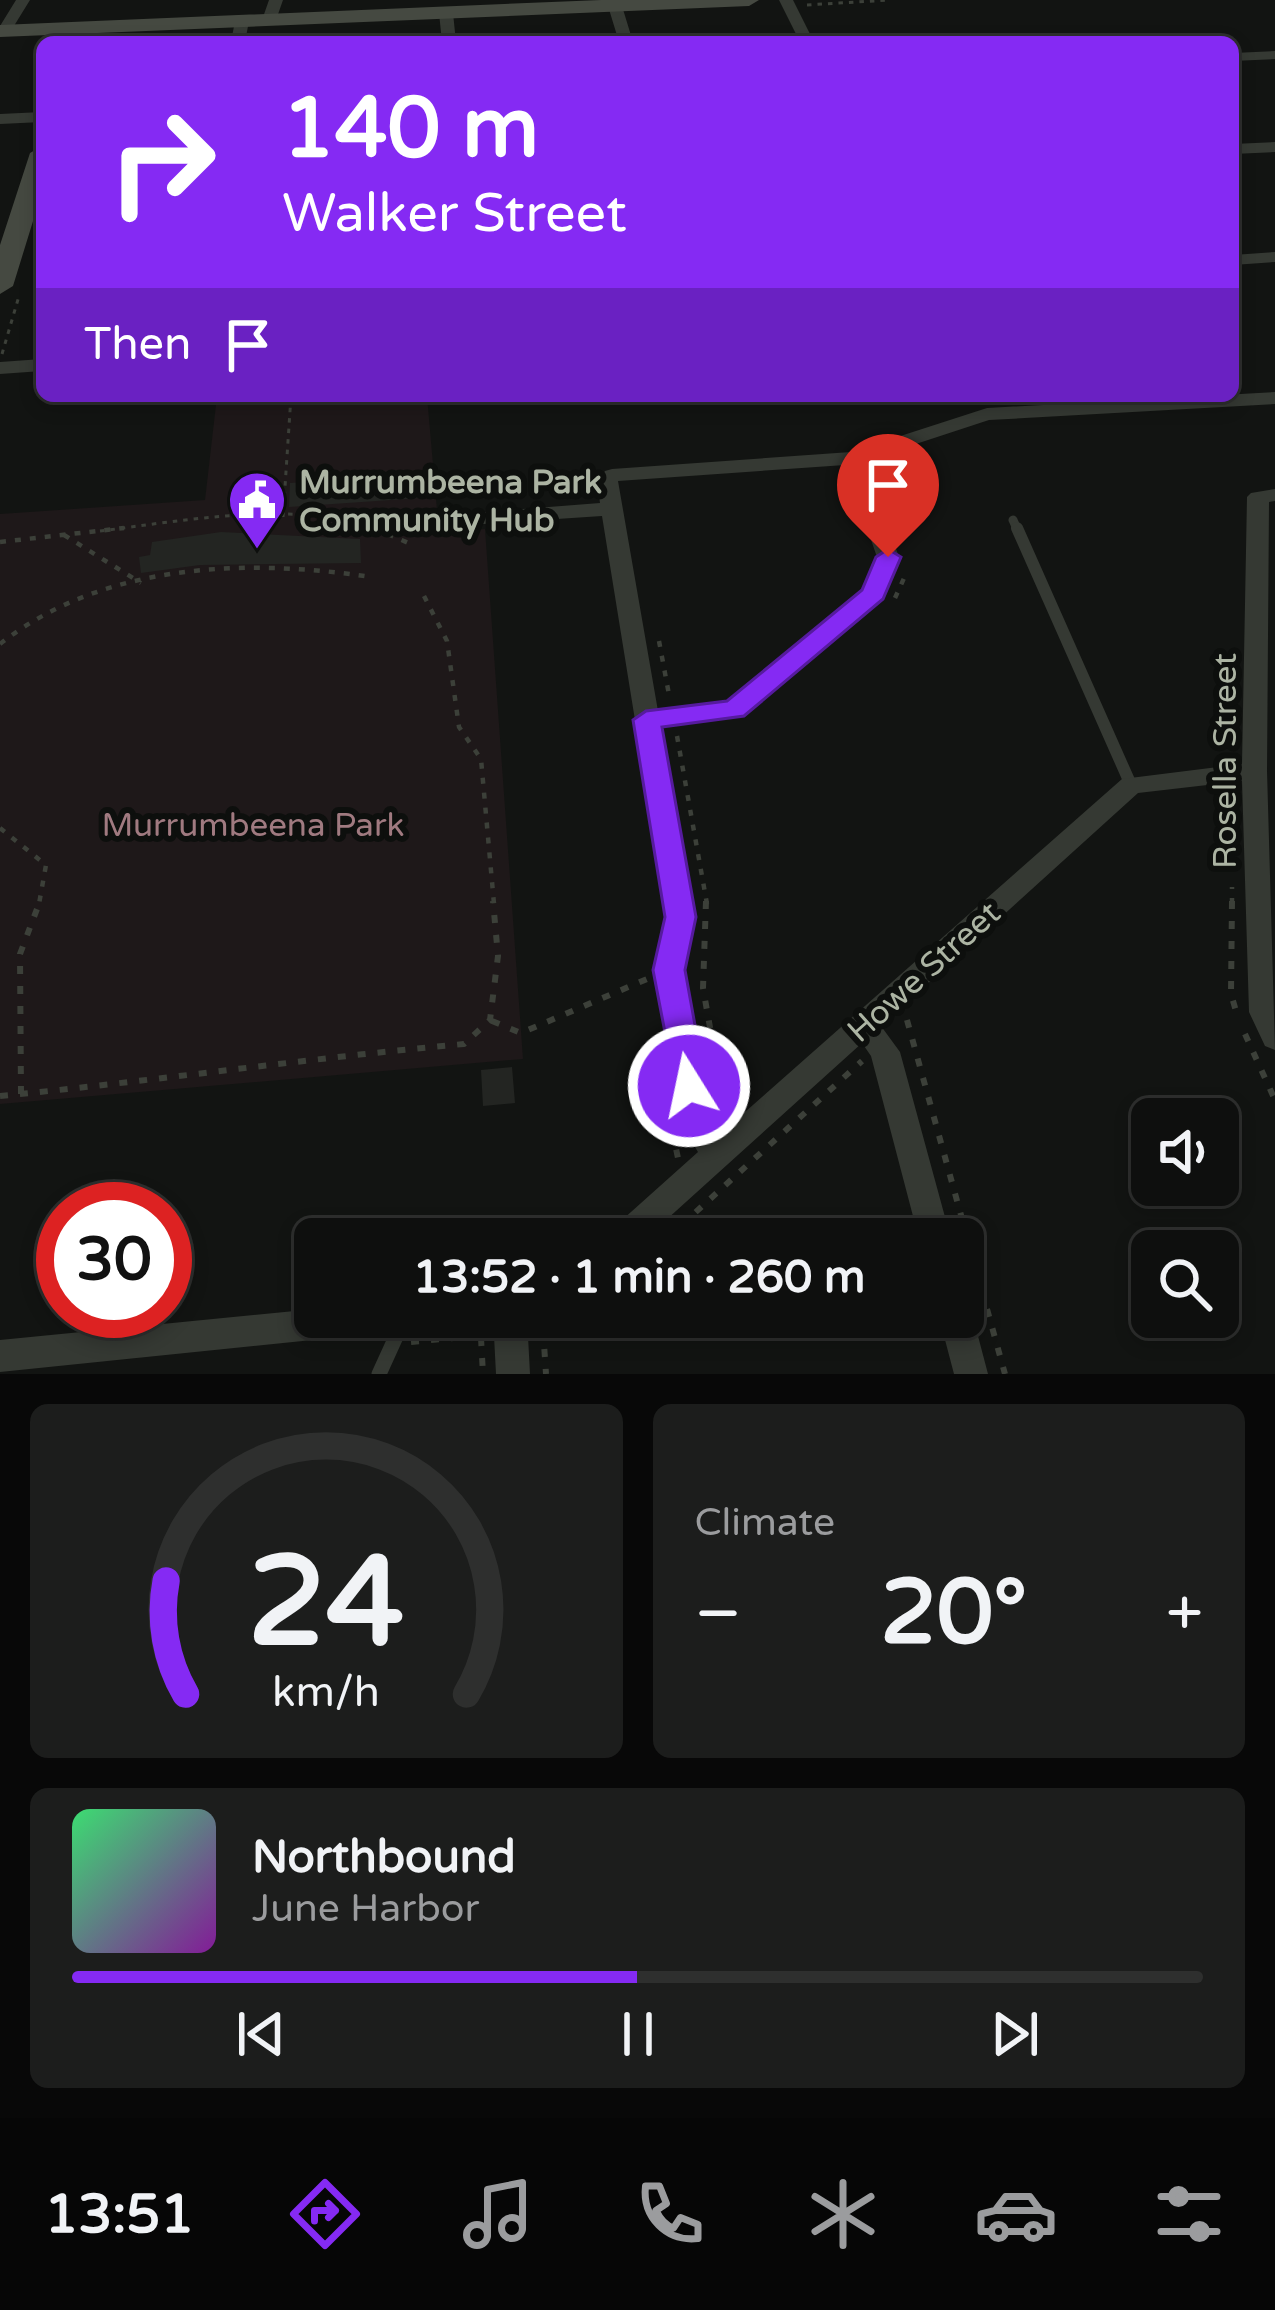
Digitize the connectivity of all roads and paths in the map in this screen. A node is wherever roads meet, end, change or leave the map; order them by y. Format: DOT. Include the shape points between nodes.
graph roads {
  1 [pos="748,0"];
  2 [pos="785,0"];
  3 [pos="889,0"];
  4 [pos="645,2"];
  5 [pos="615,6"];
  6 [pos="456,9"];
  7 [pos="275,11"];
  8 [pos="13,21"];
  9 [pos="816,23"];
  10 [pos="240,32"];
  11 [pos="79,35"];
  12 [pos="624,36"];
  13 [pos="804,36"];
  14 [pos="1275,55"];
  15 [pos="1239,57"];
  16 [pos="36,117"];
  17 [pos="0,119"];
  18 [pos="1275,147"];
  19 [pos="1239,149"];
  20 [pos="36,171"];
  21 [pos="23,211"];
  22 [pos="1275,257"];
  23 [pos="1239,260"];
  24 [pos="0,286"];
  25 [pos="36,365"];
  26 [pos="0,368"];
  27 [pos="1275,398"];
  28 [pos="1239,399"];
  29 [pos="291,402"];
  30 [pos="1108,402"];
  31 [pos="983,405"];
  32 [pos="853,458"];
  33 [pos="1275,495"];
  34 [pos="611,509"];
  35 [pos="283,517"];
  36 [pos="360,520"];
  37 [pos="454,520"];
  38 [pos="1013,520"];
  39 [pos="64,536"];
  40 [pos="0,542"];
  41 [pos="413,544"];
  42 [pos="906,574"];
  43 [pos="370,577"];
  44 [pos="141,583"];
  45 [pos="424,596"];
  46 [pos="879,611"];
  47 [pos="658,636"];
  48 [pos="0,644"];
  49 [pos="687,701"];
  50 [pos="646,720"];
  51 [pos="697,730"];
  52 [pos="1253,771"];
  53 [pos="1131,785"];
  54 [pos="0,828"];
  55 [pos="669,970"];
  56 [pos="907,1020"];
  57 [pos="490,1021"];
  58 [pos="864,1025"];
  59 [pos="1275,1038"];
  60 [pos="862,1060"];
  61 [pos="21,1094"];
  62 [pos="746,1095"];
  63 [pos="0,1096"];
  64 [pos="716,1153"];
  65 [pos="646,1218"];
  66 [pos="689,1218"];
  67 [pos="929,1218"];
  68 [pos="294,1327"];
  69 [pos="395,1338"];
  70 [pos="504,1338"];
  71 [pos="511,1338"];
  72 [pos="519,1338"];
  73 [pos="962,1338"];
  74 [pos="0,1356"];
  75 [pos="379,1374"];
  76 [pos="483,1374"];
  77 [pos="513,1374"];
  78 [pos="546,1374"];
  79 [pos="971,1374"];
  80 [pos="1005,1374"];
  1 -- 4 [label="main road"];
  2 -- 13 [label="street"];
  3 -- 9 [label="path" via="806,4"];
  4 -- 5 [label="main road"];
  5 -- 6 [label="main road"];
  5 -- 12 [label="street"];
  6 -- 7 [label="main road"];
  7 -- 10 [label="main road"];
  8 -- 11 [label="main road"];
  10 -- 11 [label="main road"];
  14 -- 15 [label="street"];
  16 -- 17 [label="street"];
  18 -- 19 [label="street"];
  20 -- 21 [label="main road"];
  21 -- 24 [label="main road"];
  22 -- 23 [label="street"];
  25 -- 26 [label="street"];
  27 -- 28 [label="street"];
  29 -- 35 [label="path"];
  30 -- 31 [label="street"];
  31 -- 32 [label="street"];
  32 -- 34 [label="street" via="612,475"];
  32 -- 50 [label="street" via="888,557 874,594 734,710"];
  33 -- 52 [label="street, Rosella Street" via="1258,497"];
  34 -- 37 [label="street"];
  34 -- 50 [label="street"];
  35 -- 36 [label="path"];
  35 -- 39 [label="path"];
  36 -- 37 [label="path" via="446,509"];
  36 -- 41 [label="path"];
  38 -- 53 [label="lane"];
  39 -- 40 [label="path"];
  39 -- 44 [label="path"];
  42 -- 46 [label="path"];
  43 -- 44 [label="path" via="230,568"];
  44 -- 48 [label="path" via="62,604"];
  45 -- 57 [label="path" via="447,640 459,727 481,759 498,956"];
  47 -- 49 [label="path" via="670,703"];
  50 -- 55 [label="street" via="681,917"];
  51 -- 62 [label="path" via="676,732 709,917 703,988 724,1106 728,1111"];
  52 -- 53 [label="street"];
  52 -- 59 [label="street, Rosella Street" via="1263,1012"];
  53 -- 58 [label="street, Howe Street"];
  54 -- 61 [label="path" via="46,865 47,898 21,945 16,987 29,1055"];
  55 -- 57 [label="path" via="521,1033"];
  55 -- 64 [label="street" via="696,1124"];
  56 -- 80 [label="path"];
  57 -- 61 [label="path" via="464,1044"];
  58 -- 64 [label="street, Howe Street"];
  58 -- 67 [label="street" via="885,1052"];
  60 -- 66 [label="path"];
  61 -- 63 [label="path"];
  64 -- 65 [label="street, Howe Street"];
  68 -- 74 [label="street"];
  69 -- 75 [label="lane"];
  70 -- 76 [label="path"];
  71 -- 77 [label="street"];
  72 -- 78 [label="path"];
  73 -- 79 [label="street"];
}
